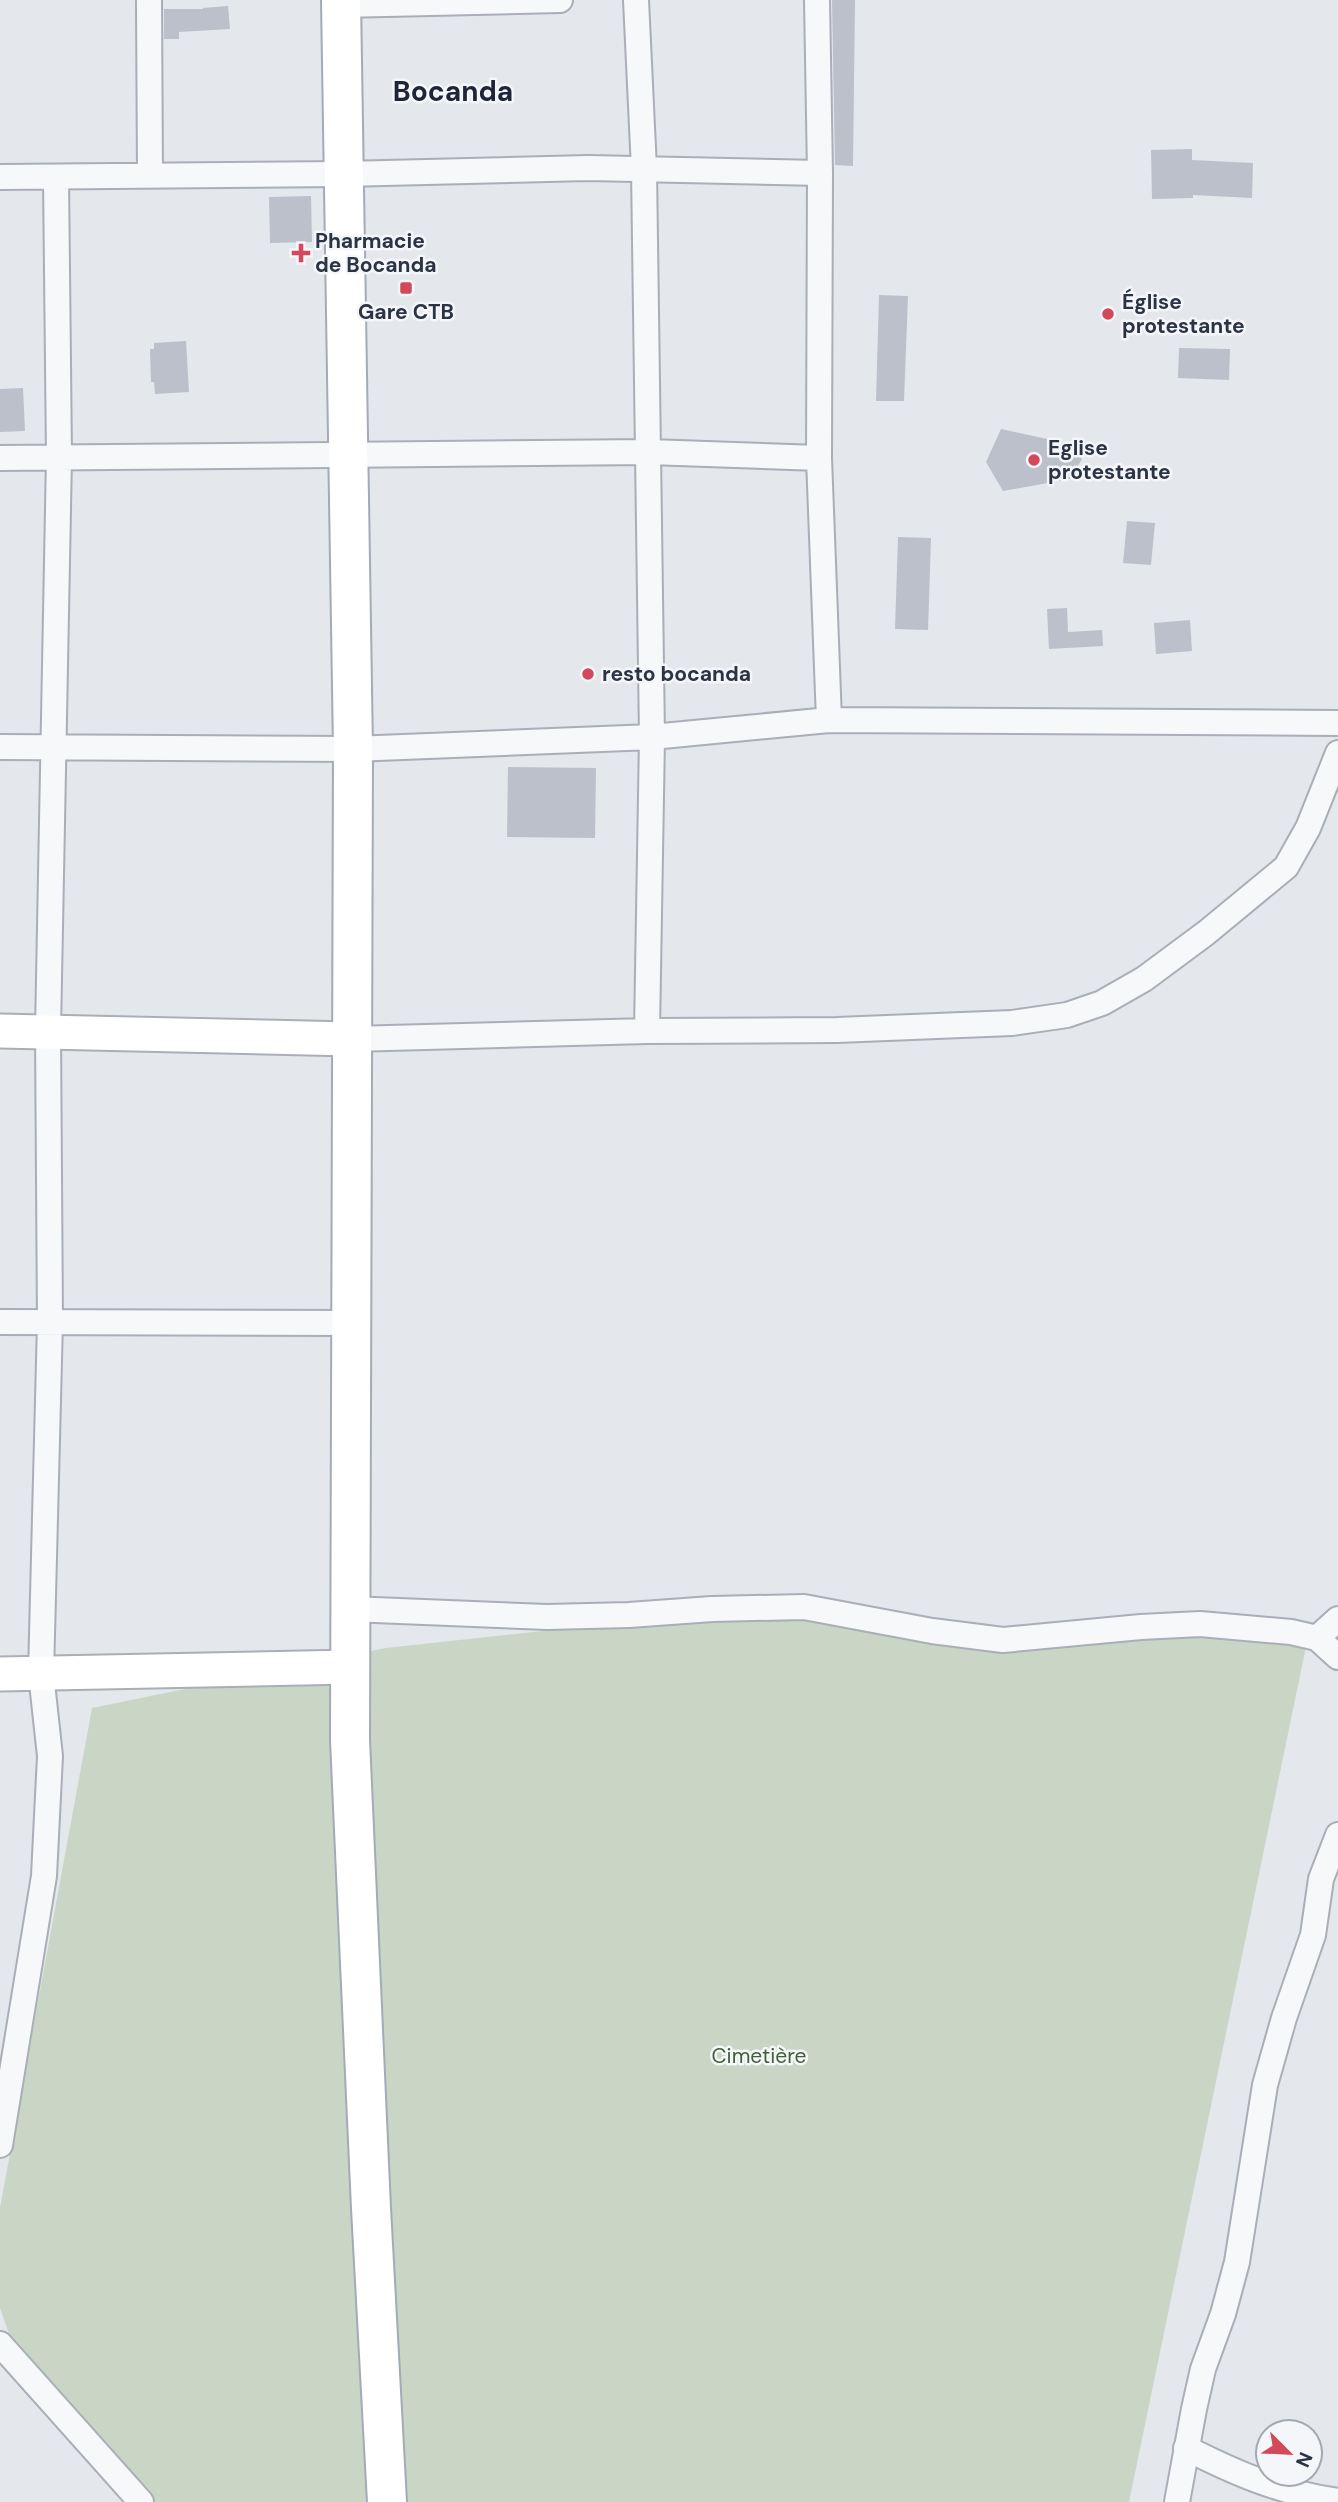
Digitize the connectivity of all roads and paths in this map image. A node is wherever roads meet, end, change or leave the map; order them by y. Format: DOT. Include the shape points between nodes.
graph roads {
  1 [pos="149,0"];
  2 [pos="559,0"];
  3 [pos="636,0"];
  4 [pos="817,0"];
  5 [pos="341,2"];
  6 [pos="644,169"];
  7 [pos="820,173"];
  8 [pos="343,174"];
  9 [pos="150,175"];
  10 [pos="0,177"];
  11 [pos="56,177"];
  12 [pos="649,452"];
  13 [pos="349,456"];
  14 [pos="59,457"];
  15 [pos="0,458"];
  16 [pos="819,458"];
  17 [pos="829,720"];
  18 [pos="1338,723"];
  19 [pos="652,737"];
  20 [pos="0,747"];
  21 [pos="54,747"];
  22 [pos="353,749"];
  23 [pos="1338,753"];
  24 [pos="0,1031"];
  25 [pos="48,1031"];
  26 [pos="647,1031"];
  27 [pos="351,1039"];
  28 [pos="0,1322"];
  29 [pos="50,1322"];
  30 [pos="352,1323"];
  31 [pos="350,1609"];
  32 [pos="1338,1619"];
  33 [pos="1317,1638"];
  34 [pos="1338,1657"];
  35 [pos="351,1667"];
  36 [pos="0,1674"];
  37 [pos="41,1674"];
  38 [pos="1338,1835"];
  39 [pos="0,2145"];
  40 [pos="0,2344"];
  41 [pos="1186,2448"];
  42 [pos="1282,2495"];
  43 [pos="1338,2501"];
  44 [pos="141,2502"];
  45 [pos="387,2502"];
  46 [pos="1177,2502"];
  1 -- 9 [label="street"];
  2 -- 5 [label="street"];
  3 -- 6 [label="street"];
  4 -- 7 [label="street"];
  5 -- 8 [label="main road"];
  6 -- 7 [label="street"];
  6 -- 8 [label="street"];
  6 -- 12 [label="street"];
  7 -- 16 [label="street"];
  8 -- 9 [label="street"];
  8 -- 13 [label="main road"];
  9 -- 11 [label="street"];
  10 -- 11 [label="street"];
  11 -- 14 [label="street"];
  12 -- 13 [label="street"];
  12 -- 16 [label="street"];
  12 -- 19 [label="street"];
  13 -- 14 [label="street"];
  13 -- 22 [label="main road"];
  14 -- 15 [label="street"];
  14 -- 21 [label="street"];
  16 -- 17 [label="street"];
  17 -- 18 [label="street"];
  17 -- 19 [label="street"];
  19 -- 22 [label="street"];
  19 -- 26 [label="street"];
  20 -- 21 [label="street"];
  21 -- 22 [label="street"];
  21 -- 25 [label="street"];
  22 -- 27 [label="main road"];
  23 -- 26 [label="street" via="1308,828 1286,867 1144,979 1102,1003 1067,1015 1012,1023"];
  24 -- 25 [label="street"];
  25 -- 27 [label="street"];
  25 -- 29 [label="street"];
  26 -- 27 [label="street"];
  27 -- 30 [label="main road"];
  28 -- 29 [label="street"];
  29 -- 30 [label="street"];
  29 -- 37 [label="street"];
  30 -- 31 [label="main road"];
  31 -- 33 [label="street" via="547,1617 804,1608 1003,1640 1200,1624 1270,1628"];
  31 -- 35 [label="main road"];
  32 -- 33 [label="street"];
  33 -- 34 [label="street"];
  35 -- 37 [label="street"];
  35 -- 45 [label="main road" via="351,1754"];
  36 -- 37 [label="street"];
  37 -- 39 [label="street" via="50,1756 44,1875"];
  38 -- 41 [label="street" via="1321,1879 1308,1952 1273,2051 1237,2262 1203,2369"];
  40 -- 44 [label="street"];
  41 -- 42 [label="street"];
  41 -- 46 [label="street"];
  42 -- 43 [label="street"];
}
